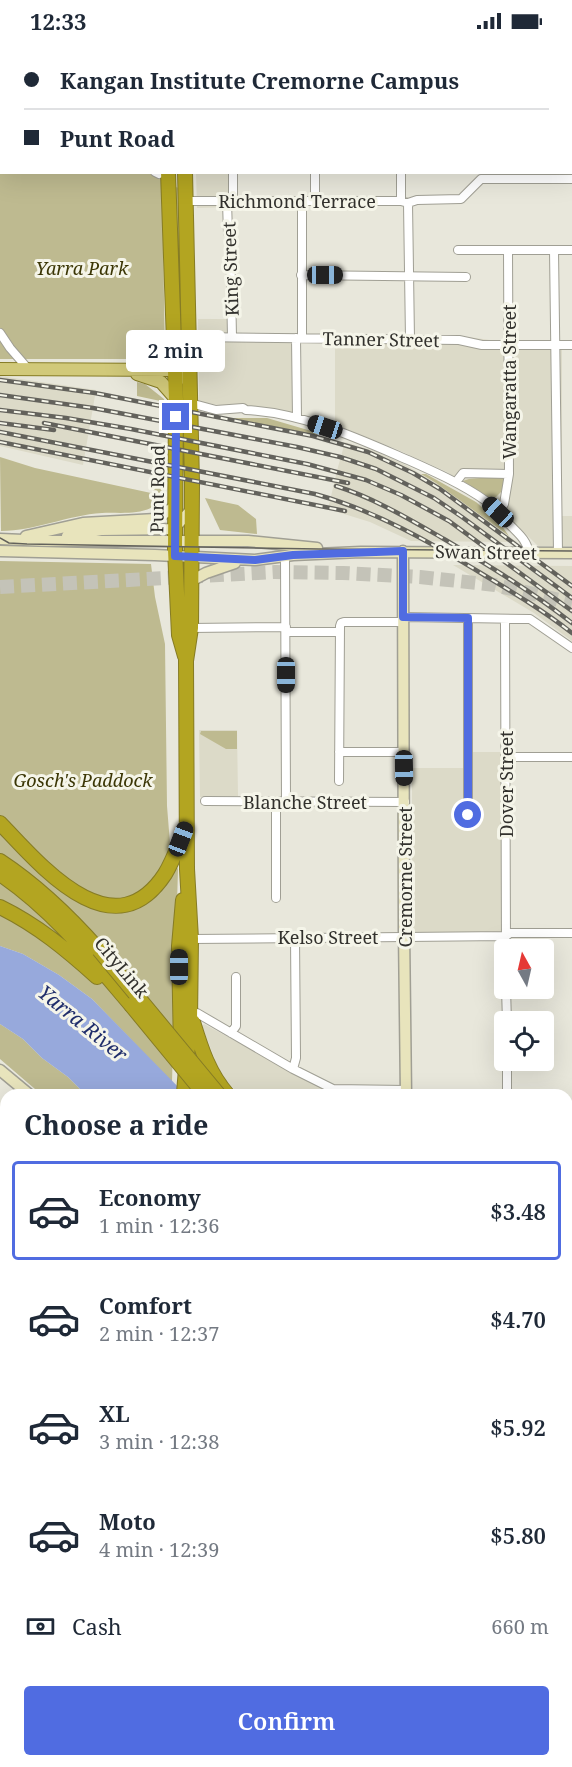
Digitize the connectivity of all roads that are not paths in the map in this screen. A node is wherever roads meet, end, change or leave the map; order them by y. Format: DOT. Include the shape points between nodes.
graph roads {
  1 [pos="161,174"];
  2 [pos="184,174"];
  3 [pos="233,174"];
  4 [pos="315,174"];
  5 [pos="401,174"];
  6 [pos="523,176"];
  7 [pos="572,179"];
  8 [pos="186,201"];
  9 [pos="302,201"];
  10 [pos="315,201"];
  11 [pos="230,202"];
  12 [pos="406,203"];
  13 [pos="458,250"];
  14 [pos="508,250"];
  15 [pos="554,250"];
  16 [pos="572,250"];
  17 [pos="301,275"];
  18 [pos="410,276"];
  19 [pos="466,277"];
  20 [pos="0,333"];
  21 [pos="189,337"];
  22 [pos="232,337"];
  23 [pos="299,338"];
  24 [pos="410,339"];
  25 [pos="509,344"];
  26 [pos="556,345"];
  27 [pos="572,345"];
  28 [pos="0,369"];
  29 [pos="28,370"];
  30 [pos="128,370"];
  31 [pos="175,370"];
  32 [pos="190,382"];
  33 [pos="176,399"];
  34 [pos="190,403"];
  35 [pos="297,418"];
  36 [pos="509,474"];
  37 [pos="456,482"];
  38 [pos="174,507"];
  39 [pos="191,510"];
  40 [pos="498,512"];
  41 [pos="54,528"];
  42 [pos="174,534"];
  43 [pos="0,539"];
  44 [pos="14,539"];
  45 [pos="191,540"];
  46 [pos="47,541"];
  47 [pos="3,551"];
  48 [pos="403,551"];
  49 [pos="365,552"];
  50 [pos="52,553"];
  51 [pos="530,553"];
  52 [pos="558,553"];
  53 [pos="572,553"];
  54 [pos="175,556"];
  55 [pos="285,556"];
  56 [pos="191,557"];
  57 [pos="250,560"];
  58 [pos="191,581"];
  59 [pos="468,618"];
  60 [pos="505,619"];
  61 [pos="403,620"];
  62 [pos="191,628"];
  63 [pos="286,630"];
  64 [pos="340,632"];
  65 [pos="572,648"];
  66 [pos="186,661"];
  67 [pos="339,752"];
  68 [pos="404,752"];
  69 [pos="506,757"];
  70 [pos="572,757"];
  71 [pos="339,781"];
  72 [pos="204,801"];
  73 [pos="276,802"];
  74 [pos="286,802"];
  75 [pos="405,802"];
  76 [pos="468,815"];
  77 [pos="187,822"];
  78 [pos="0,823"];
  79 [pos="0,861"];
  80 [pos="187,869"];
  81 [pos="0,874"];
  82 [pos="0,879"];
  83 [pos="276,897"];
  84 [pos="33,899"];
  85 [pos="0,907"];
  86 [pos="572,933"];
  87 [pos="506,936"];
  88 [pos="295,937"];
  89 [pos="404,937"];
  90 [pos="192,939"];
  91 [pos="91,957"];
  92 [pos="236,977"];
  93 [pos="190,1011"];
  94 [pos="231,1033"];
  95 [pos="293,1069"];
  96 [pos="0,1070"];
  97 [pos="507,1071"];
  98 [pos="23,1089"];
  99 [pos="184,1089"];
  100 [pos="200,1089"];
  101 [pos="213,1089"];
  102 [pos="223,1089"];
  103 [pos="333,1089"];
  104 [pos="406,1089"];
  105 [pos="507,1089"];
  1 -- 31 [label="highway, Punt Road"];
  2 -- 8 [label="highway, Punt Road"];
  3 -- 11 [label="street, King Street"];
  4 -- 10 [label="street"];
  5 -- 12 [label="street"];
  6 -- 7 [label="street, Richmond Terrace"];
  6 -- 12 [label="street, Richmond Terrace" via="481,179 461,199"];
  8 -- 11 [label="street, Richmond Terrace"];
  8 -- 21 [label="highway, Punt Road"];
  9 -- 10 [label="street, Richmond Terrace"];
  9 -- 11 [label="street, Richmond Terrace"];
  9 -- 17 [label="street"];
  10 -- 12 [label="street, Richmond Terrace"];
  11 -- 22 [label="street, King Street"];
  12 -- 18 [label="street"];
  13 -- 14 [label="street"];
  14 -- 15 [label="street"];
  14 -- 25 [label="street, Wangaratta Street"];
  15 -- 16 [label="street"];
  15 -- 26 [label="street"];
  17 -- 18 [label="street"];
  17 -- 23 [label="street"];
  18 -- 19 [label="street"];
  18 -- 24 [label="street"];
  20 -- 29 [label="street"];
  21 -- 22 [label="street, Tanner Street"];
  21 -- 32 [label="highway, Punt Road"];
  22 -- 23 [label="street, Tanner Street"];
  23 -- 24 [label="street, Tanner Street"];
  23 -- 35 [label="street"];
  24 -- 25 [label="street, Tanner Street"];
  25 -- 26 [label="street, Tanner Street"];
  25 -- 36 [label="street, Wangaratta Street"];
  26 -- 27 [label="street, Tanner Street"];
  26 -- 52 [label="street"];
  28 -- 29 [label="main road"];
  29 -- 30 [label="main road"];
  30 -- 31 [label="main road"];
  30 -- 33 [label="main road" via="162,382"];
  31 -- 32 [label="main road"];
  31 -- 33 [label="highway, Punt Road"];
  32 -- 34 [label="highway, Punt Road"];
  33 -- 38 [label="highway, Punt Road"];
  34 -- 35 [label="street" via="216,410 243,408"];
  34 -- 39 [label="highway, Punt Road"];
  35 -- 37 [label="street" via="378,447"];
  36 -- 37 [label="street" via="463,473"];
  36 -- 40 [label="street, Wangaratta Street" via="504,504"];
  37 -- 40 [label="street"];
  38 -- 41 [label="main road" via="156,519 103,520"];
  38 -- 42 [label="highway, Punt Road"];
  39 -- 42 [label="main road"];
  39 -- 45 [label="highway, Punt Road"];
  40 -- 51 [label="street" via="528,544"];
  41 -- 44 [label="main road"];
  41 -- 46 [label="main road"];
  42 -- 45 [label="main road, Swan Street"];
  42 -- 46 [label="main road, Swan Street"];
  42 -- 54 [label="highway, Punt Road"];
  43 -- 44 [label="main road"];
  44 -- 46 [label="main road"];
  45 -- 49 [label="main road, Swan Street" via="255,541"];
  45 -- 56 [label="highway, Punt Road"];
  46 -- 47 [label="main road"];
  46 -- 50 [label="main road"];
  47 -- 50 [label="main road, Swan Street"];
  48 -- 49 [label="main road, Swan Street"];
  48 -- 51 [label="main road, Swan Street"];
  48 -- 61 [label="main road, Cremorne Street"];
  49 -- 55 [label="main road, Swan Street"];
  50 -- 54 [label="main road, Swan Street"];
  51 -- 52 [label="main road, Swan Street"];
  52 -- 53 [label="main road, Swan Street"];
  54 -- 56 [label="main road, Swan Street"];
  54 -- 66 [label="highway, Punt Road" via="179,635"];
  55 -- 57 [label="main road, Swan Street"];
  55 -- 63 [label="street"];
  56 -- 57 [label="main road, Swan Street"];
  56 -- 58 [label="highway, Punt Road"];
  57 -- 58 [label="main road"];
  58 -- 62 [label="highway, Punt Road"];
  59 -- 60 [label="street"];
  59 -- 61 [label="street"];
  59 -- 76 [label="street"];
  60 -- 65 [label="street" via="530,619"];
  60 -- 69 [label="street, Dover Street"];
  61 -- 64 [label="street" via="341,623"];
  61 -- 68 [label="main road, Cremorne Street"];
  62 -- 63 [label="street"];
  62 -- 66 [label="highway, Punt Road"];
  63 -- 64 [label="street"];
  63 -- 74 [label="street"];
  64 -- 67 [label="street"];
  66 -- 77 [label="highway, Punt Road"];
  67 -- 68 [label="street"];
  67 -- 71 [label="street"];
  68 -- 75 [label="main road, Cremorne Street"];
  69 -- 70 [label="street"];
  69 -- 87 [label="street, Dover Street"];
  72 -- 73 [label="street, Blanche Street"];
  73 -- 74 [label="street, Blanche Street"];
  73 -- 83 [label="street"];
  74 -- 75 [label="street, Blanche Street"];
  75 -- 89 [label="main road, Cremorne Street"];
  77 -- 78 [label="highway" via="173,858 156,884 141,898 115,905 93,902 63,885"];
  77 -- 80 [label="highway, Punt Road"];
  79 -- 91 [label="highway" via="78,927"];
  80 -- 90 [label="highway, Punt Road"];
  80 -- 99 [label="highway, Punt Road" via="179,946"];
  81 -- 84 [label="highway, CityLink"];
  82 -- 84 [label="highway"];
  84 -- 91 [label="highway, CityLink"];
  85 -- 91 [label="highway"];
  86 -- 87 [label="street, Kelso Street"];
  87 -- 89 [label="street, Kelso Street"];
  88 -- 89 [label="street, Kelso Street"];
  88 -- 90 [label="street, Kelso Street"];
  88 -- 95 [label="street"];
  89 -- 104 [label="main road, Cremorne Street"];
  90 -- 93 [label="highway, Punt Road"];
  91 -- 100 [label="highway, CityLink, bridge"];
  91 -- 101 [label="highway, bridge"];
  92 -- 94 [label="street" via="236,1026"];
  93 -- 94 [label="street"];
  93 -- 99 [label="highway, Punt Road"];
  93 -- 102 [label="highway" via="206,1062"];
  94 -- 95 [label="street"];
  95 -- 103 [label="street"];
  96 -- 98 [label="main road"];
  97 -- 105 [label="street"];
}
